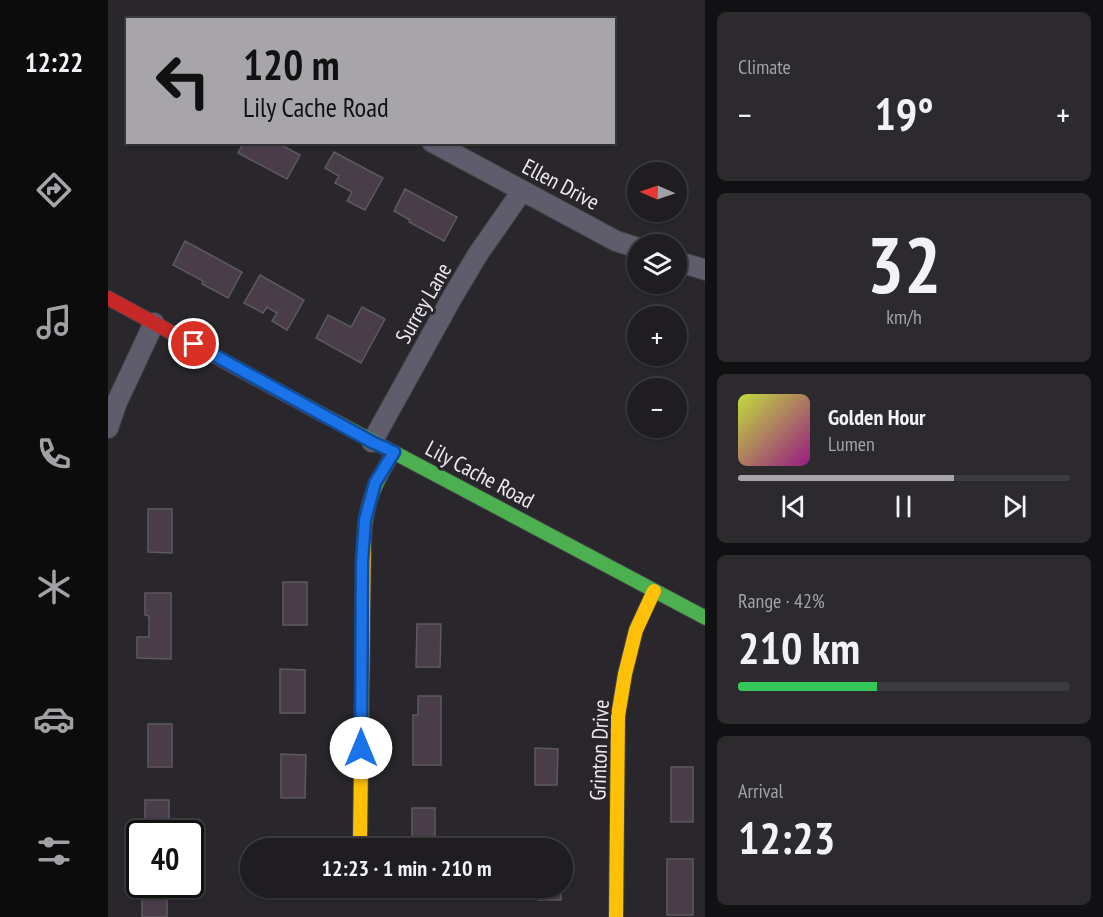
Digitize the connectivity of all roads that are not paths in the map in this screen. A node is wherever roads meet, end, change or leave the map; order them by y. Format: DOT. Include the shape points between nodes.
graph roads {
  1 [pos="436,144"];
  2 [pos="522,191"];
  3 [pos="627,244"];
  4 [pos="687,264"];
  5 [pos="705,270"];
  6 [pos="108,298"];
  7 [pos="154,322"];
  8 [pos="108,428"];
  9 [pos="372,442"];
  10 [pos="394,452"];
  11 [pos="654,591"];
  12 [pos="705,618"];
  13 [pos="360,838"];
  14 [pos="616,917"];
  1 -- 2 [label="street, Ellen Drive"];
  2 -- 3 [label="street, Ellen Drive"];
  2 -- 9 [label="street, Surrey Lane" via="458,288"];
  4 -- 5 [label="street"];
  6 -- 7 [label="street, Lily Cache Road"];
  7 -- 8 [label="street"];
  7 -- 9 [label="street, Lily Cache Road"];
  9 -- 10 [label="street, Lily Cache Road"];
  10 -- 11 [label="street, Lily Cache Road"];
  10 -- 13 [label="street" via="375,483 365,520"];
  11 -- 12 [label="street, Lily Cache Road"];
  11 -- 14 [label="street, Grinton Drive" via="636,630 618,716"];
}
